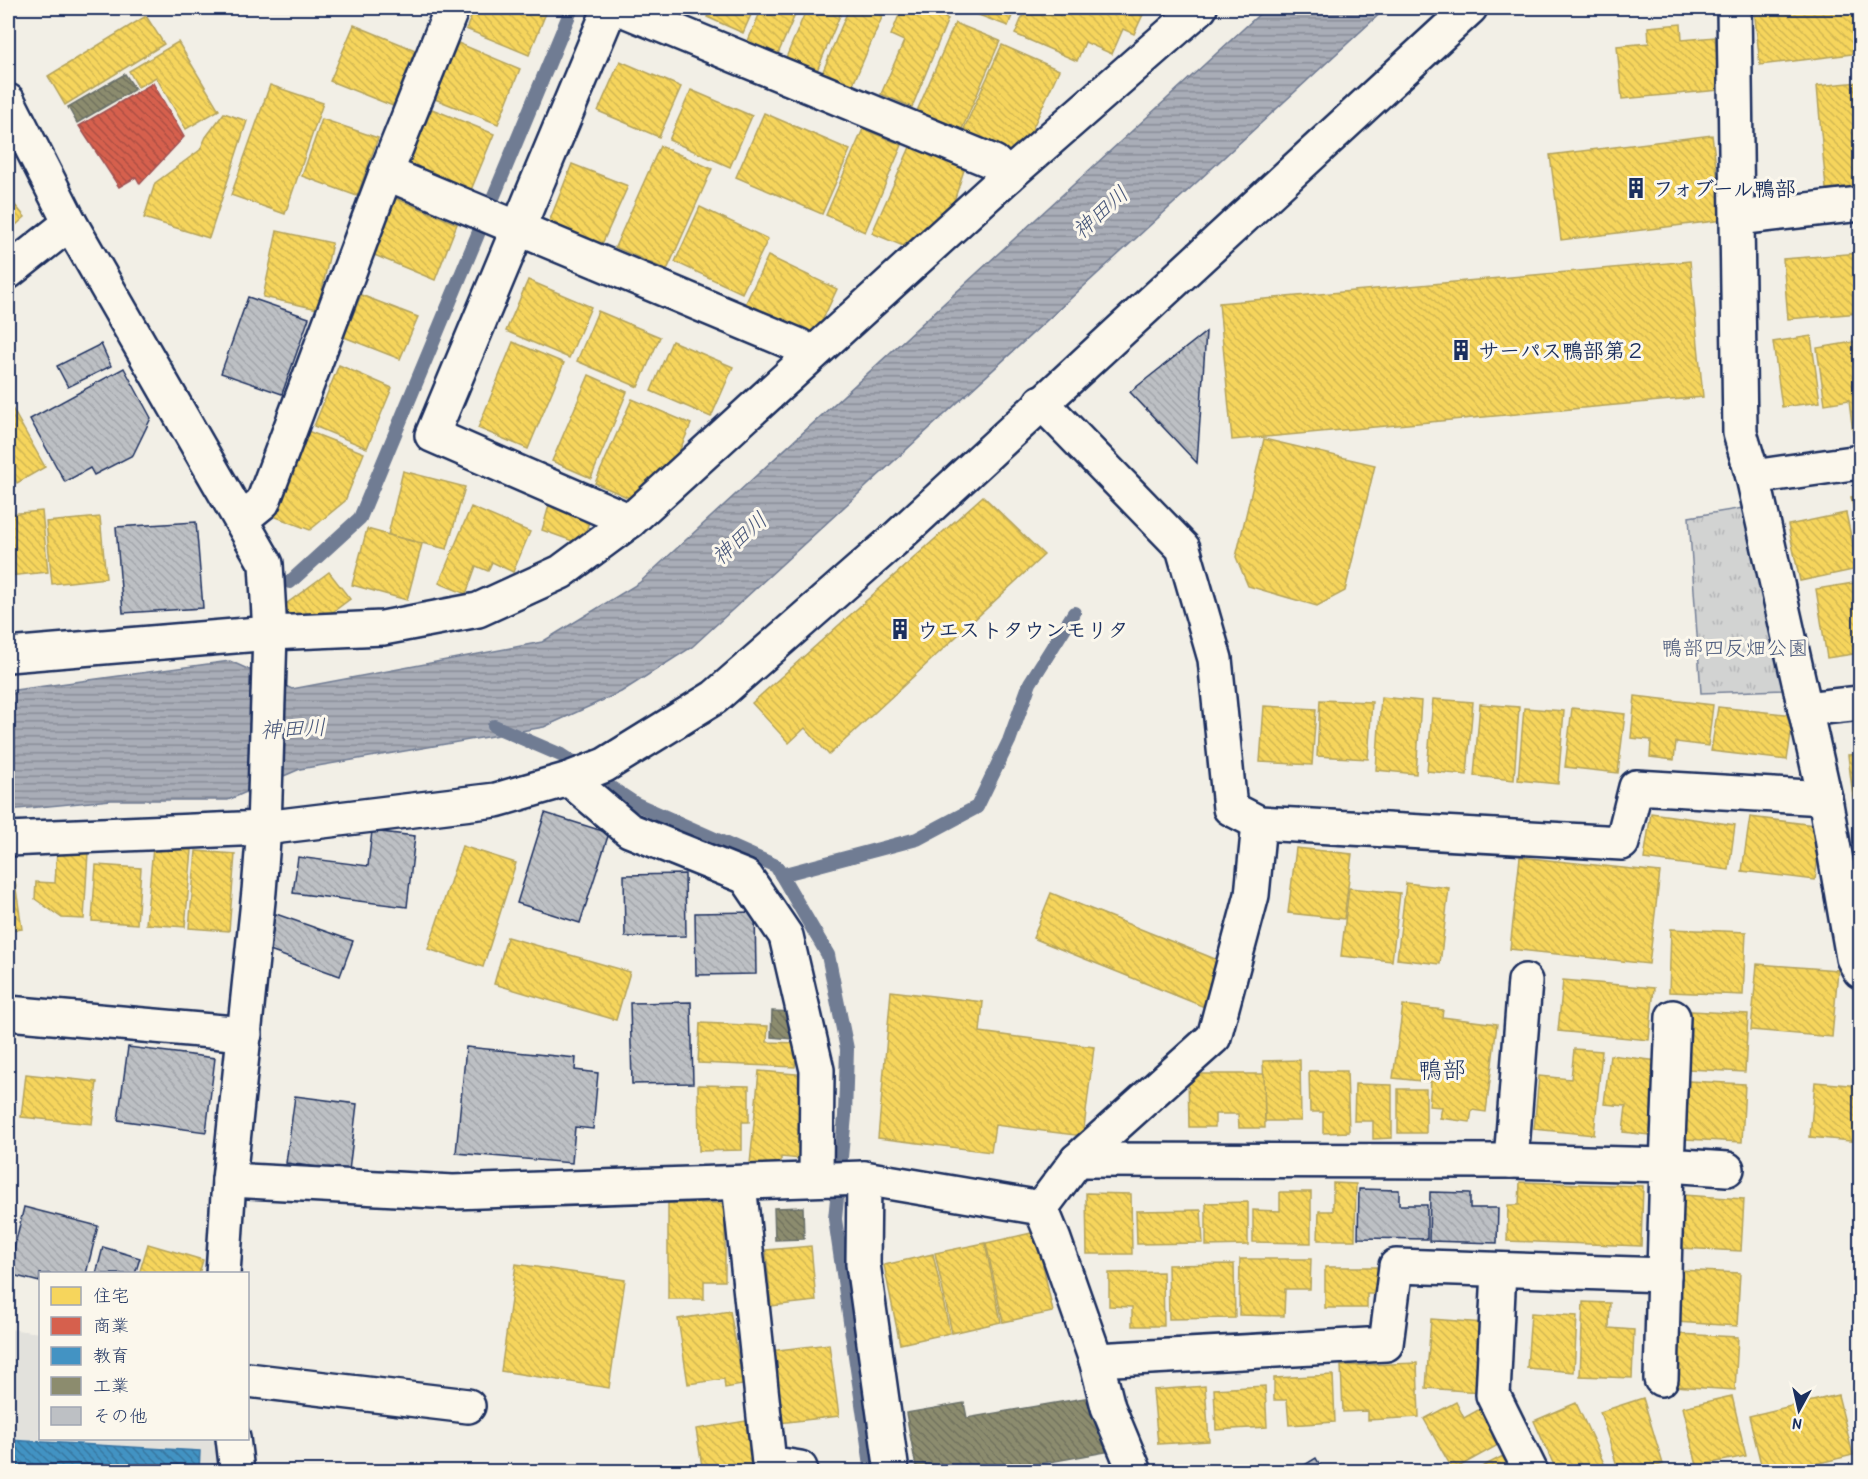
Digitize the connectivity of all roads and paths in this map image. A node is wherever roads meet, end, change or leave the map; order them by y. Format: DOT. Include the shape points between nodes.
graph roads {
  1 [pos="452,8"];
  2 [pos="610,8"];
  3 [pos="619,8"];
  4 [pos="1200,8"];
  5 [pos="1470,8"];
  6 [pos="1734,8"];
  7 [pos="8,101"];
  8 [pos="386,173"];
  9 [pos="1008,176"];
  10 [pos="1860,204"];
  11 [pos="1737,218"];
  12 [pos="502,222"];
  13 [pos="70,223"];
  14 [pos="8,272"];
  15 [pos="808,357"];
  16 [pos="1041,402"];
  17 [pos="1860,462"];
  18 [pos="1753,477"];
  19 [pos="241,520"];
  20 [pos="630,520"];
  21 [pos="269,642"];
  22 [pos="8,655"];
  23 [pos="1860,703"];
  24 [pos="1805,710"];
  25 [pos="584,773"];
  26 [pos="1825,798"];
  27 [pos="1259,823"];
  28 [pos="264,828"];
  29 [pos="8,839"];
  30 [pos="1858,962"];
  31 [pos="1525,981"];
  32 [pos="8,1013"];
  33 [pos="1673,1017"];
  34 [pos="245,1034"];
  35 [pos="1077,1160"];
  36 [pos="1511,1161"];
  37 [pos="1667,1166"];
  38 [pos="1727,1169"];
  39 [pos="864,1178"];
  40 [pos="816,1179"];
  41 [pos="229,1180"];
  42 [pos="739,1184"];
  43 [pos="1041,1208"];
  44 [pos="1499,1270"];
  45 [pos="222,1272"];
  46 [pos="1664,1275"];
  47 [pos="1096,1360"];
  48 [pos="1661,1379"];
  49 [pos="249,1380"];
  50 [pos="468,1406"];
  51 [pos="233,1440"];
  52 [pos="800,1468"];
  53 [pos="237,1472"];
  54 [pos="892,1472"];
  55 [pos="1135,1472"];
  56 [pos="1531,1472"];
  1 -- 8 [label="street"];
  2 -- 12 [label="street"];
  3 -- 9 [label="street" via="994,162"];
  4 -- 9 [label="street"];
  5 -- 16 [label="street"];
  6 -- 11 [label="street"];
  7 -- 13 [label="street"];
  8 -- 12 [label="street"];
  8 -- 19 [label="street" via="263,502"];
  9 -- 15 [label="street"];
  10 -- 11 [label="street"];
  11 -- 18 [label="street" via="1740,433"];
  12 -- 15 [label="street" via="800,346"];
  12 -- 20 [label="street" via="432,435"];
  13 -- 14 [label="street"];
  13 -- 19 [label="street"];
  15 -- 20 [label="street"];
  16 -- 25 [label="street" via="893,541 715,697"];
  16 -- 27 [label="street" via="1183,548 1215,659 1230,808"];
  17 -- 18 [label="street"];
  18 -- 24 [label="street"];
  19 -- 21 [label="street" via="266,564"];
  20 -- 21 [label="street" via="561,572 477,610 382,628"];
  21 -- 22 [label="street"];
  21 -- 28 [label="street"];
  23 -- 24 [label="street"];
  24 -- 26 [label="street"];
  25 -- 28 [label="street" via="496,800"];
  25 -- 40 [label="street" via="629,830 746,877 786,936 817,1070"];
  26 -- 27 [label="street" via="1636,787 1622,843"];
  26 -- 30 [label="street"];
  27 -- 35 [label="street" via="1252,895 1214,1037"];
  28 -- 29 [label="street"];
  28 -- 34 [label="street"];
  31 -- 36 [label="street"];
  32 -- 34 [label="street"];
  33 -- 37 [label="street"];
  34 -- 41 [label="street"];
  35 -- 36 [label="street"];
  35 -- 43 [label="street"];
  36 -- 37 [label="street"];
  37 -- 38 [label="street"];
  37 -- 46 [label="street"];
  39 -- 40 [label="street"];
  39 -- 43 [label="street"];
  39 -- 54 [label="street" via="863,1264"];
  40 -- 42 [label="street"];
  41 -- 42 [label="street" via="453,1192"];
  41 -- 45 [label="street"];
  42 -- 52 [label="street" via="769,1462"];
  43 -- 47 [label="street"];
  44 -- 46 [label="street"];
  44 -- 47 [label="street" via="1396,1266 1386,1344"];
  44 -- 56 [label="street" via="1493,1395"];
  46 -- 48 [label="street"];
  47 -- 55 [label="street" via="1108,1407"];
  49 -- 50 [label="street"];
  51 -- 53 [label="street"];
}
